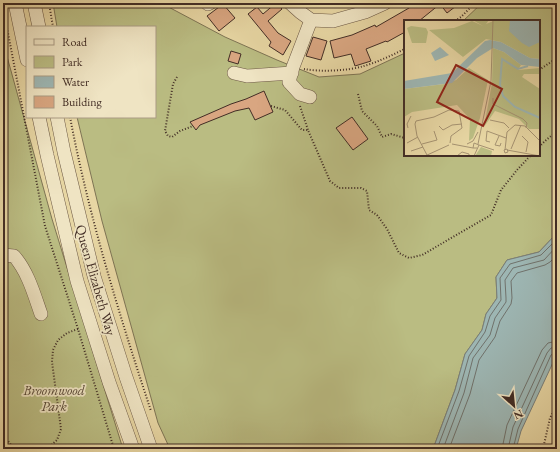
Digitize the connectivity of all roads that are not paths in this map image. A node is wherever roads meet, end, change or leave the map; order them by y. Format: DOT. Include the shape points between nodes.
graph roads {
  1 [pos="16,3"];
  2 [pos="34,3"];
  3 [pos="290,3"];
  4 [pos="385,3"];
  5 [pos="311,20"];
  6 [pos="39,26"];
  7 [pos="26,55"];
  8 [pos="293,70"];
  9 [pos="234,73"];
  10 [pos="305,95"];
  11 [pos="39,118"];
  12 [pos="57,118"];
  13 [pos="3,255"];
  14 [pos="41,314"];
  15 [pos="133,449"];
  16 [pos="151,449"];
  1 -- 7 [label="street"];
  2 -- 6 [label="street"];
  3 -- 5 [label="street"];
  4 -- 5 [label="street" via="333,22"];
  5 -- 8 [label="street"];
  8 -- 9 [label="street" via="246,76"];
  8 -- 10 [label="street" via="290,82"];
  11 -- 15 [label="street, Queen Elizabeth Way" via="77,281"];
  12 -- 16 [label="street, Queen Elizabeth Way" via="94,276"];
  13 -- 14 [label="street" via="14,256 20,264"];
}
